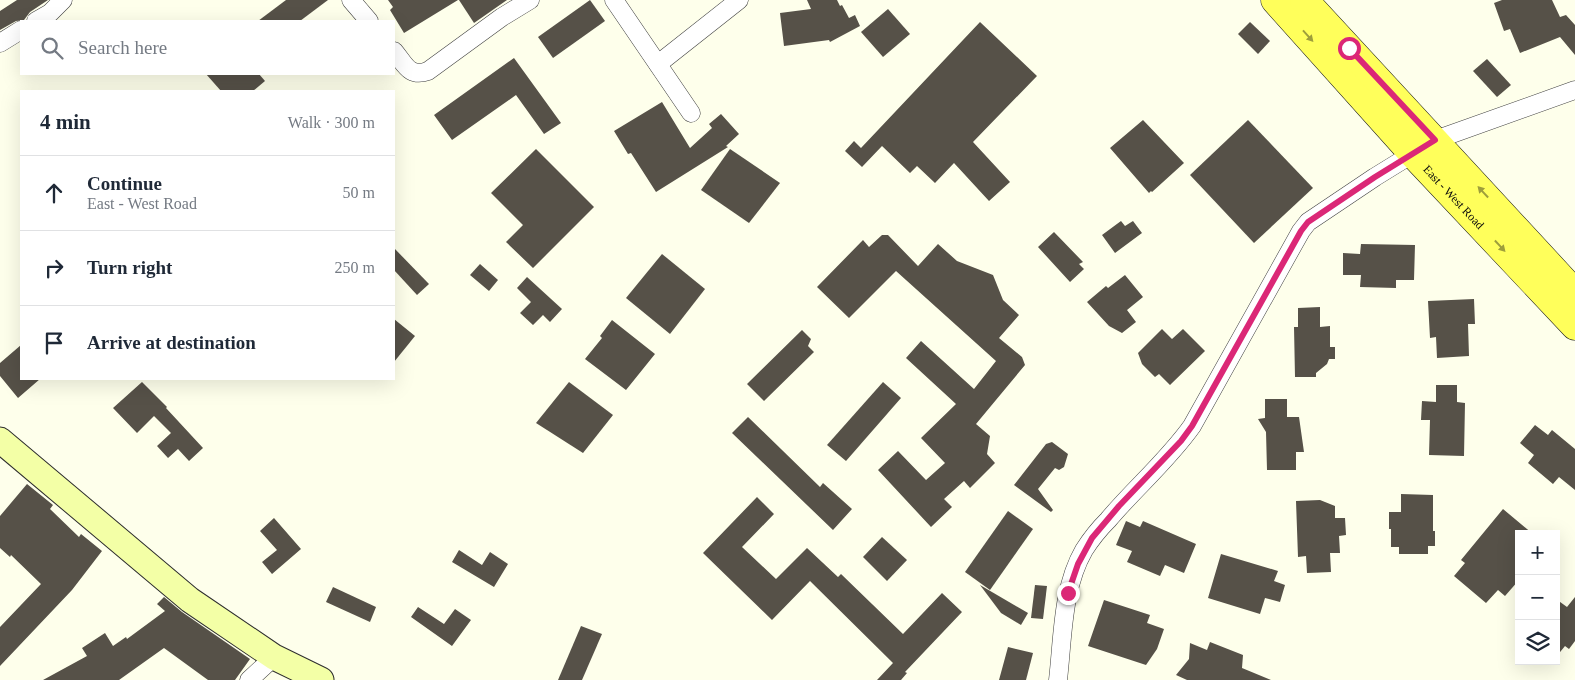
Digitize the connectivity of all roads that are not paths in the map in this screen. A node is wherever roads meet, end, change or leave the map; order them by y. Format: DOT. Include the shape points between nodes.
graph roads {
  1 [pos="63,0"];
  2 [pos="352,0"];
  3 [pos="530,0"];
  4 [pos="614,0"];
  5 [pos="739,0"];
  6 [pos="1275,0"];
  7 [pos="1304,0"];
  8 [pos="38,20"];
  9 [pos="368,20"];
  10 [pos="20,31"];
  11 [pos="0,43"];
  12 [pos="395,51"];
  13 [pos="658,64"];
  14 [pos="1575,90"];
  15 [pos="691,113"];
  16 [pos="1424,147"];
  17 [pos="1575,292"];
  18 [pos="1575,326"];
  19 [pos="0,440"];
  20 [pos="274,657"];
  21 [pos="249,680"];
  22 [pos="321,680"];
  23 [pos="1058,680"];
  1 -- 8 [label="street"];
  2 -- 9 [label="street"];
  3 -- 12 [label="street" via="428,71 411,72"];
  4 -- 13 [label="street"];
  5 -- 13 [label="street"];
  6 -- 16 [label="main road, East - West Road, one-way"];
  7 -- 16 [label="main road, East - West Road"];
  10 -- 11 [label="street"];
  13 -- 15 [label="street"];
  14 -- 16 [label="street"];
  17 -- 16 [label="main road, East - West Road, one-way"];
  16 -- 18 [label="main road, East - West Road, one-way"];
  16 -- 23 [label="street" via="1308,222 1301,231 1192,426 1092,538 1068,593"];
  19 -- 20 [label="street" via="190,600"];
  20 -- 21 [label="street"];
  20 -- 22 [label="street"];
}
